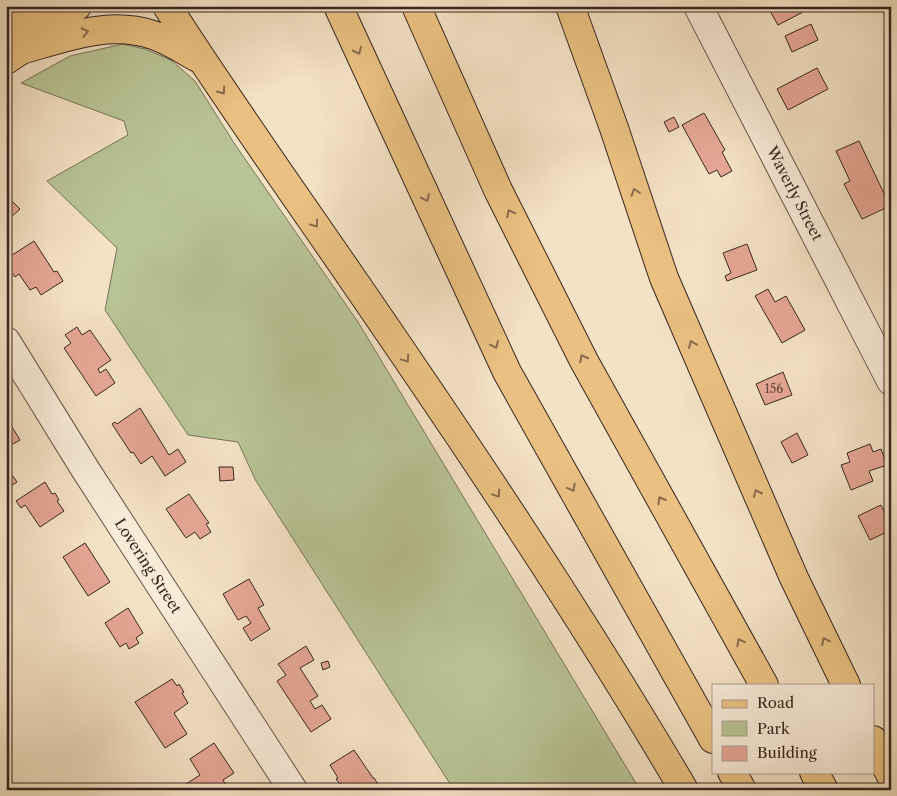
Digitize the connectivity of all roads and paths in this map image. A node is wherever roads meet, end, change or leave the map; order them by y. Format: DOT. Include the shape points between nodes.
graph roads {
  1 [pos="40,6"];
  2 [pos="77,6"];
  3 [pos="167,6"];
  4 [pos="338,6"];
  5 [pos="416,6"];
  6 [pos="570,6"];
  7 [pos="698,6"];
  8 [pos="11,50"];
  9 [pos="201,60"];
  10 [pos="6,341"];
  11 [pos="891,382"];
  12 [pos="763,684"];
  13 [pos="846,684"];
  14 [pos="712,737"];
  15 [pos="874,742"];
  16 [pos="733,774"];
  17 [pos="815,774"];
  18 [pos="891,776"];
  19 [pos="293,790"];
  20 [pos="684,790"];
  21 [pos="742,790"];
  22 [pos="824,790"];
  1 -- 8 [label="main road"];
  2 -- 8 [label="main road"];
  3 -- 9 [label="main road"];
  4 -- 14 [label="main road, one-way" via="507,372"];
  12 -- 5 [label="main road, one-way" via="584,361 498,190"];
  13 -- 6 [label="main road, one-way" via="794,578 664,278"];
  7 -- 11 [label="street, Waverly Street"];
  8 -- 9 [label="main road, one-way" via="72,35 120,28 160,37"];
  9 -- 20 [label="main road, one-way" via="561,589"];
  10 -- 19 [label="street, Lovering Street"];
  15 -- 18 [label="main road"];
  16 -- 21 [label="main road"];
  17 -- 22 [label="main road"];
}
